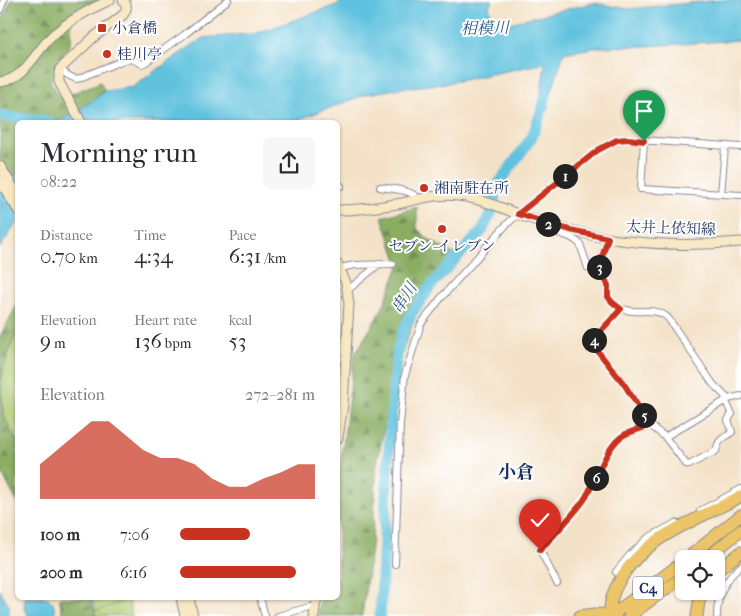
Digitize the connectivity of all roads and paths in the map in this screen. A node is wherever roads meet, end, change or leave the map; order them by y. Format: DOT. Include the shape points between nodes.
graph roads {
  1 [pos="4,0"];
  2 [pos="110,0"];
  3 [pos="228,0"];
  4 [pos="126,1"];
  5 [pos="0,10"];
  6 [pos="60,69"];
  7 [pos="0,82"];
  8 [pos="80,120"];
  9 [pos="644,141"];
  10 [pos="725,147"];
  11 [pos="741,147"];
  12 [pos="0,166"];
  13 [pos="0,181"];
  14 [pos="380,187"];
  15 [pos="15,190"];
  16 [pos="721,194"];
  17 [pos="741,195"];
  18 [pos="419,198"];
  19 [pos="15,205"];
  20 [pos="340,210"];
  21 [pos="517,214"];
  22 [pos="538,220"];
  23 [pos="608,238"];
  24 [pos="741,242"];
  25 [pos="379,264"];
  26 [pos="393,264"];
  27 [pos="340,266"];
  28 [pos="340,268"];
  29 [pos="588,268"];
  30 [pos="348,290"];
  31 [pos="621,309"];
  32 [pos="741,396"];
  33 [pos="726,399"];
  34 [pos="340,418"];
  35 [pos="650,425"];
  36 [pos="665,437"];
  37 [pos="741,489"];
  38 [pos="741,496"];
  39 [pos="741,515"];
  40 [pos="741,530"];
  41 [pos="697,550"];
  42 [pos="717,550"];
  43 [pos="741,552"];
  44 [pos="395,564"];
  45 [pos="725,565"];
  46 [pos="741,566"];
  47 [pos="675,568"];
  48 [pos="616,572"];
  49 [pos="557,583"];
  50 [pos="675,583"];
  51 [pos="182,600"];
  52 [pos="189,600"];
  53 [pos="261,600"];
  54 [pos="700,600"];
  55 [pos="315,607"];
  56 [pos="186,616"];
  57 [pos="193,616"];
  58 [pos="265,616"];
  59 [pos="278,616"];
  60 [pos="580,616"];
  61 [pos="611,616"];
  62 [pos="621,616"];
  63 [pos="629,616"];
  64 [pos="697,616"];
  65 [pos="717,616"];
  1 -- 5 [label="street"];
  2 -- 7 [label="main road" via="56,33 20,73"];
  3 -- 6 [label="street" via="142,64 132,59 124,60 77,79"];
  4 -- 6 [label="main road" via="123,15"];
  6 -- 8 [label="main road" via="59,82"];
  9 -- 10 [label="street"];
  9 -- 16 [label="street" via="641,189"];
  9 -- 21 [label="street" via="617,140 598,150"];
  10 -- 11 [label="street"];
  10 -- 16 [label="street"];
  12 -- 15 [label="main road"];
  13 -- 19 [label="main road"];
  14 -- 18 [label="street" via="404,190"];
  16 -- 17 [label="street"];
  18 -- 20 [label="main road, 太井上依知線" via="379,207"];
  18 -- 21 [label="main road, 太井上依知線" via="458,196 483,201"];
  21 -- 22 [label="main road, 太井上依知線"];
  21 -- 44 [label="street" via="441,298 421,324 414,343 404,375"];
  22 -- 23 [label="main road, 太井上依知線"];
  22 -- 29 [label="street" via="542,228 570,237 580,244"];
  23 -- 24 [label="main road, 太井上依知線" via="673,245"];
  23 -- 31 [label="street" via="599,267 608,285 608,297"];
  25 -- 26 [label="street"];
  25 -- 27 [label="street"];
  25 -- 30 [label="street"];
  28 -- 30 [label="main road"];
  30 -- 34 [label="main road" via="348,338"];
  31 -- 33 [label="street" via="663,313"];
  31 -- 35 [label="street" via="596,336 594,344"];
  32 -- 33 [label="street"];
  33 -- 36 [label="street"];
  33 -- 36 [label="street" via="732,414 728,420 732,432 718,442 716,451 686,464"];
  35 -- 36 [label="street"];
  35 -- 49 [label="street" via="616,442 582,504 540,550"];
  37 -- 48 [label="street" via="648,538"];
  38 -- 61 [label="highway" via="667,534 640,554 617,584"];
  39 -- 41 [label="highway, C4"];
  40 -- 42 [label="highway"];
  43 -- 45 [label="highway"];
  46 -- 65 [label="street" via="722,588"];
  47 -- 61 [label="highway, C4"];
  50 -- 63 [label="highway, C4"];
  51 -- 56 [label="main road"];
  52 -- 57 [label="main road"];
  53 -- 58 [label="street"];
  54 -- 64 [label="highway"];
  55 -- 59 [label="street"];
  60 -- 62 [label="highway"];
}
